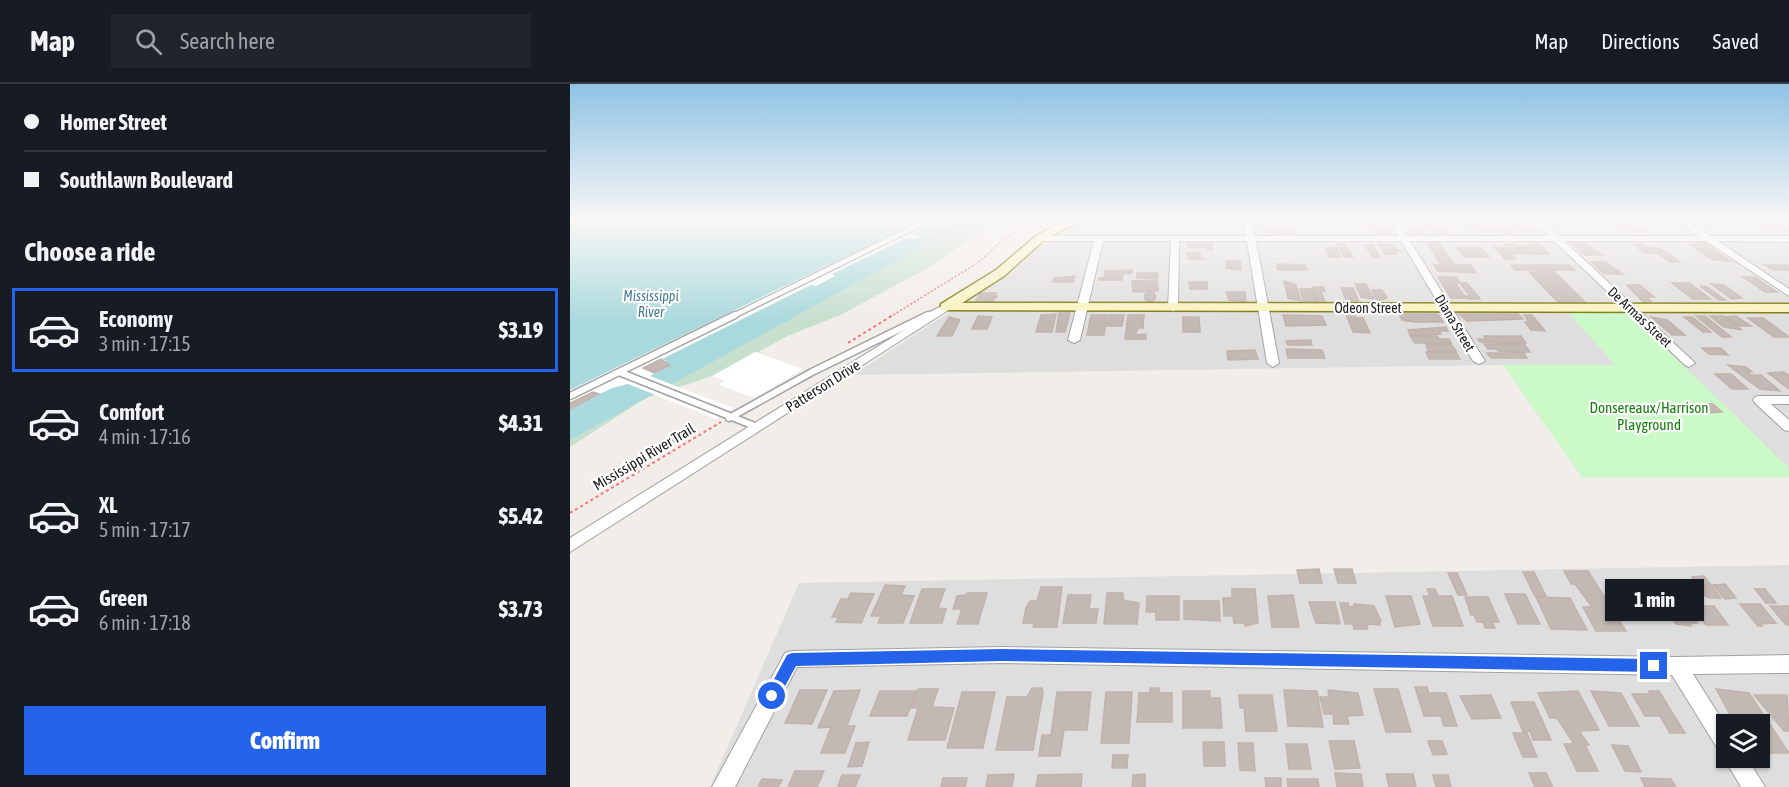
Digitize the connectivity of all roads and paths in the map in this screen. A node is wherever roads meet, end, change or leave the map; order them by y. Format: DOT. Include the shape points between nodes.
graph roads {
  1 [pos="858,255"];
  2 [pos="987,255"];
  3 [pos="1021,255"];
  4 [pos="1095,255"];
  5 [pos="1175,255"];
  6 [pos="1254,255"];
  7 [pos="1414,255"];
  8 [pos="1573,255"];
  9 [pos="1732,255"];
  10 [pos="1789,293"];
  11 [pos="946,307"];
  12 [pos="1263,307"];
  13 [pos="1081,308"];
  14 [pos="1173,308"];
  15 [pos="1446,308"];
  16 [pos="1630,308"];
  17 [pos="1789,308"];
  18 [pos="1074,340"];
  19 [pos="843,347"];
  20 [pos="1479,361"];
  21 [pos="1273,363"];
  22 [pos="1689,363"];
  23 [pos="619,372"];
  24 [pos="570,396"];
  25 [pos="1789,400"];
  26 [pos="729,418"];
  27 [pos="757,427"];
  28 [pos="1789,427"];
  29 [pos="570,513"];
  30 [pos="570,546"];
  31 [pos="1789,664"];
  32 [pos="1677,666"];
  33 [pos="1716,728"];
  34 [pos="1742,768"];
  35 [pos="723,787"];
  36 [pos="1754,787"];
  1 -- 23 [label="lane"];
  2 -- 19 [label="path"];
  3 -- 11 [label="street, Patterson Drive" via="1000,273"];
  4 -- 13 [label="street"];
  5 -- 14 [label="street"];
  6 -- 12 [label="street"];
  7 -- 15 [label="street, Diana Street"];
  8 -- 16 [label="street, De Armas Street"];
  9 -- 10 [label="street"];
  11 -- 13 [label="street, Odeon Street"];
  11 -- 26 [label="lane" via="812,372"];
  11 -- 27 [label="street, Patterson Drive"];
  12 -- 14 [label="street, Odeon Street"];
  12 -- 15 [label="street, Odeon Street"];
  12 -- 21 [label="street"];
  13 -- 14 [label="street, Odeon Street"];
  13 -- 18 [label="street"];
  15 -- 16 [label="street, Odeon Street"];
  15 -- 20 [label="street, Diana Street"];
  16 -- 17 [label="street, Odeon Street"];
  16 -- 22 [label="street, De Armas Street"];
  23 -- 24 [label="lane"];
  23 -- 26 [label="lane"];
  25 -- 28 [label="street" via="1759,400"];
  26 -- 27 [label="lane"];
  26 -- 29 [label="path, Mississippi River Trail"];
  27 -- 30 [label="street, Patterson Drive"];
  31 -- 32 [label="street"];
  32 -- 33 [label="street"];
  32 -- 35 [label="street" via="1002,655 792,660"];
  34 -- 36 [label="street"];
}
